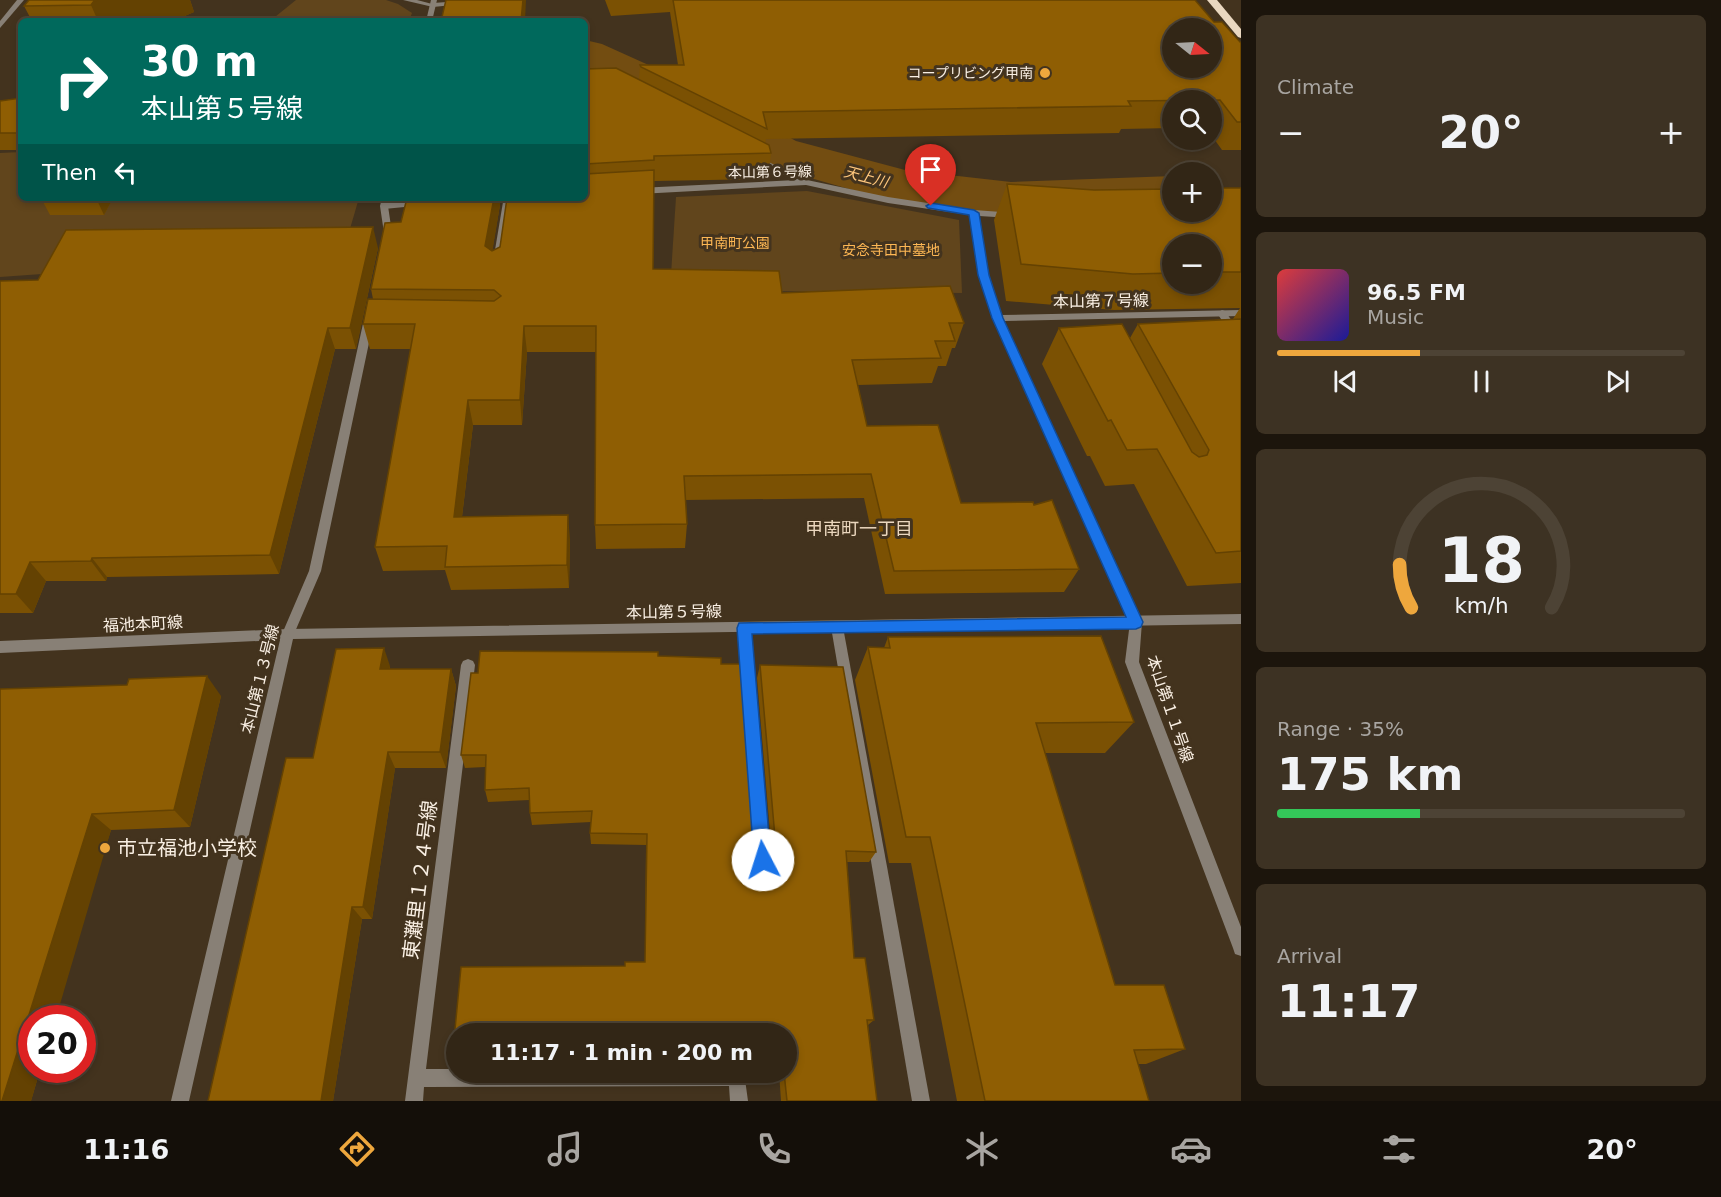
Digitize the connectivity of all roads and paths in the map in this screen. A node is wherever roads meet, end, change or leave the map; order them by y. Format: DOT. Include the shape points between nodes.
graph roads {
  1 [pos="21,0"];
  2 [pos="406,0"];
  3 [pos="1212,0"];
  4 [pos="433,2"];
  5 [pos="475,2"];
  6 [pos="430,18"];
  7 [pos="0,26"];
  8 [pos="1241,35"];
  9 [pos="745,154"];
  10 [pos="806,182"];
  11 [pos="632,192"];
  12 [pos="507,201"];
  13 [pos="385,202"];
  14 [pos="429,203"];
  15 [pos="974,213"];
  16 [pos="1022,215"];
  17 [pos="387,238"];
  18 [pos="496,272"];
  19 [pos="1221,313"];
  20 [pos="1241,313"];
  21 [pos="374,316"];
  22 [pos="1087,316"];
  23 [pos="998,318"];
  24 [pos="1093,327"];
  25 [pos="1241,341"];
  26 [pos="1241,619"];
  27 [pos="1136,622"];
  28 [pos="837,627"];
  29 [pos="744,628"];
  30 [pos="288,634"];
  31 [pos="0,647"];
  32 [pos="468,665"];
  33 [pos="763,860"];
  34 [pos="1241,948"];
  35 [pos="417,1078"];
  36 [pos="180,1101"];
  37 [pos="414,1101"];
  38 [pos="739,1101"];
  39 [pos="921,1101"];
  1 -- 7 [label="street"];
  2 -- 4 [label="street"];
  3 -- 8 [label="highway"];
  4 -- 5 [label="street"];
  4 -- 6 [label="street"];
  9 -- 10 [label="street"];
  10 -- 11 [label="street, 本山第６号線"];
  10 -- 15 [label="street, 本山第６号線"];
  12 -- 18 [label="street"];
  13 -- 14 [label="street"];
  13 -- 17 [label="street"];
  15 -- 16 [label="street, 本山第６号線"];
  15 -- 23 [label="street" via="984,275"];
  19 -- 20 [label="street, 本山第７号線"];
  19 -- 22 [label="street, 本山第７号線"];
  19 -- 25 [label="street"];
  21 -- 30 [label="street, 本山第１３号線" via="315,571"];
  22 -- 23 [label="street, 本山第７号線"];
  22 -- 24 [label="street"];
  23 -- 27 [label="street"];
  26 -- 27 [label="street, 本山第５号線"];
  27 -- 28 [label="street, 本山第５号線"];
  27 -- 34 [label="street, 本山第１１号線" via="1132,662"];
  28 -- 29 [label="street, 本山第５号線"];
  28 -- 39 [label="street"];
  29 -- 30 [label="street, 本山第５号線"];
  29 -- 33 [label="street"];
  30 -- 31 [label="street, 福池本町線"];
  30 -- 36 [label="street, 本山第１３号線"];
  32 -- 35 [label="street, 東灘里１２４号線"];
  35 -- 37 [label="street, 東灘里１２４号線"];
  35 -- 38 [label="street" via="737,1077"];
}
